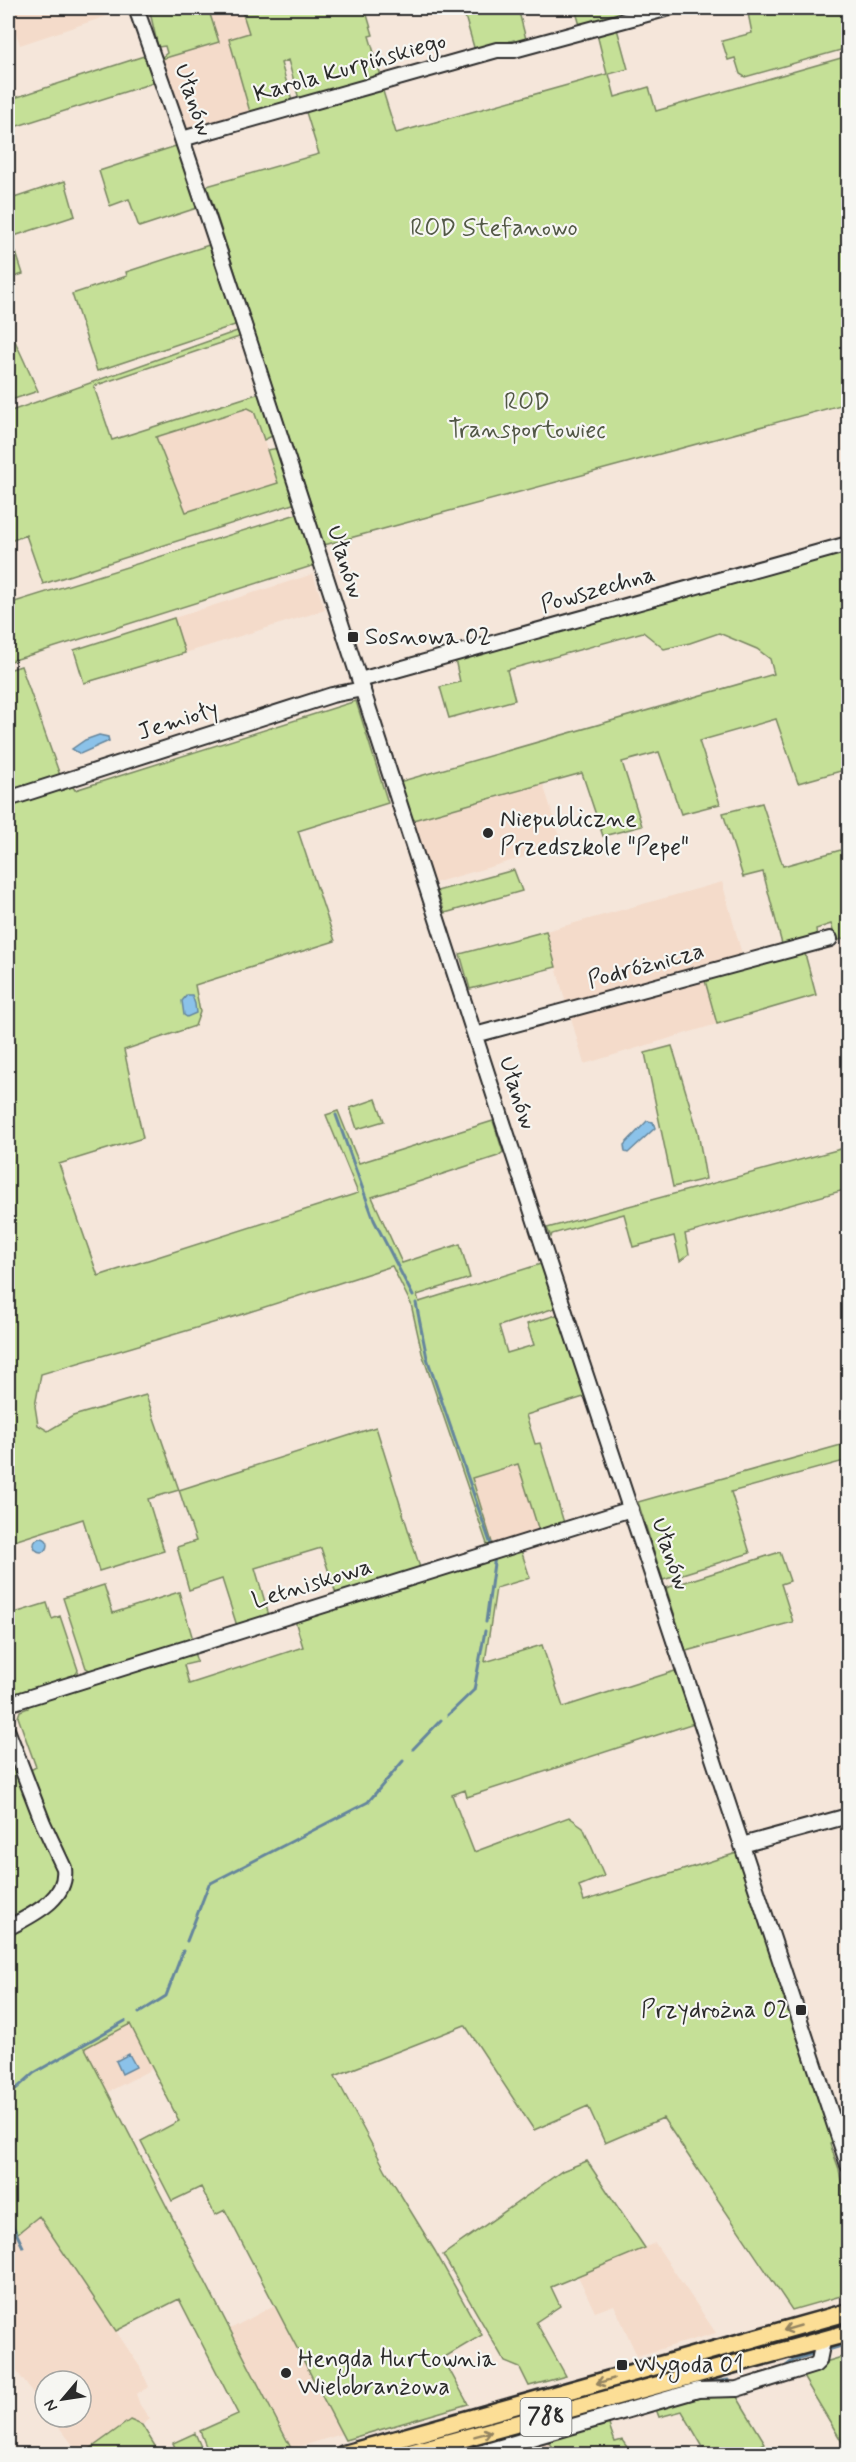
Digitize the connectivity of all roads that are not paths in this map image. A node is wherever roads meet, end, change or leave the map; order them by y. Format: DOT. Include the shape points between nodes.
graph roads {
  1 [pos="136,8"];
  2 [pos="143,8"];
  3 [pos="669,8"];
  4 [pos="147,34"];
  5 [pos="182,139"];
  6 [pos="849,543"];
  7 [pos="361,684"];
  8 [pos="8,800"];
  9 [pos="830,939"];
  10 [pos="474,1035"];
  11 [pos="631,1509"];
  12 [pos="8,1704"];
  13 [pos="8,1732"];
  14 [pos="849,1816"];
  15 [pos="742,1845"];
  16 [pos="8,1928"];
  17 [pos="849,2165"];
  18 [pos="849,2312"];
  19 [pos="849,2333"];
  20 [pos="823,2341"];
  21 [pos="732,2366"];
  22 [pos="737,2389"];
  23 [pos="437,2450"];
  24 [pos="344,2454"];
  25 [pos="406,2454"];
  26 [pos="476,2454"];
  1 -- 4 [label="street, Ułanów"];
  2 -- 4 [label="street, Ułanów"];
  3 -- 5 [label="street, Karola Kurpińskiego" via="514,50 497,50"];
  4 -- 5 [label="street, Ułanów"];
  5 -- 7 [label="street, Ułanów"];
  6 -- 7 [label="street, Powszechna"];
  7 -- 8 [label="street, Jemioły"];
  7 -- 10 [label="street, Ułanów"];
  9 -- 10 [label="street, Podróżnicza"];
  10 -- 11 [label="street, Ułanów"];
  11 -- 12 [label="street, Letniskowa"];
  11 -- 15 [label="street, Ułanów"];
  13 -- 16 [label="street" via="65,1874 48,1904"];
  14 -- 15 [label="street"];
  15 -- 17 [label="street, Ułanów"];
  18 -- 24 [label="main road, 788, one-way"];
  19 -- 20 [label="main road, 788"];
  20 -- 21 [label="main road, 788"];
  20 -- 22 [label="street" via="815,2365"];
  21 -- 22 [label="street"];
  23 -- 21 [label="main road, 788, one-way"];
  22 -- 26 [label="street" via="698,2390"];
  23 -- 25 [label="main road, 788"];
}
